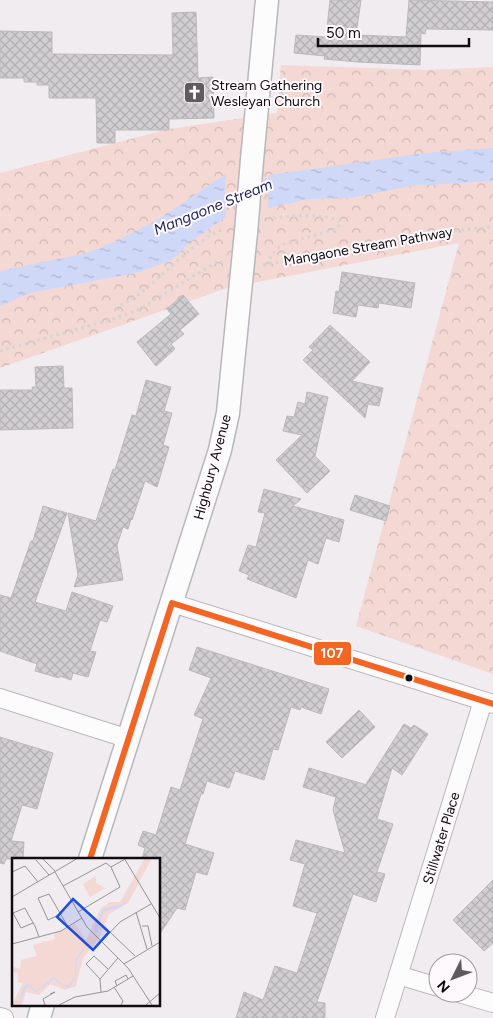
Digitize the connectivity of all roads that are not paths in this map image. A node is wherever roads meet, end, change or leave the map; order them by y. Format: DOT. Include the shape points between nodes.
graph roads {
  1 [pos="267,0"];
  2 [pos="172,603"];
  3 [pos="0,698"];
  4 [pos="488,702"];
  5 [pos="129,739"];
  6 [pos="90,858"];
  7 [pos="398,975"];
  8 [pos="428,984"];
  9 [pos="478,999"];
  10 [pos="493,1003"];
  11 [pos="0,1017"];
  12 [pos="4,1018"];
  13 [pos="384,1018"];
  1 -- 2 [label="street, Highbury Avenue, bridge" via="228,413 220,450"];
  2 -- 4 [label="street"];
  2 -- 5 [label="street, Highbury Avenue"];
  3 -- 5 [label="street"];
  4 -- 7 [label="street, Stillwater Place"];
  5 -- 6 [label="street, Highbury Avenue"];
  7 -- 8 [label="street"];
  7 -- 13 [label="street, Stillwater Place"];
  9 -- 10 [label="street"];
  11 -- 12 [label="street"];
}
